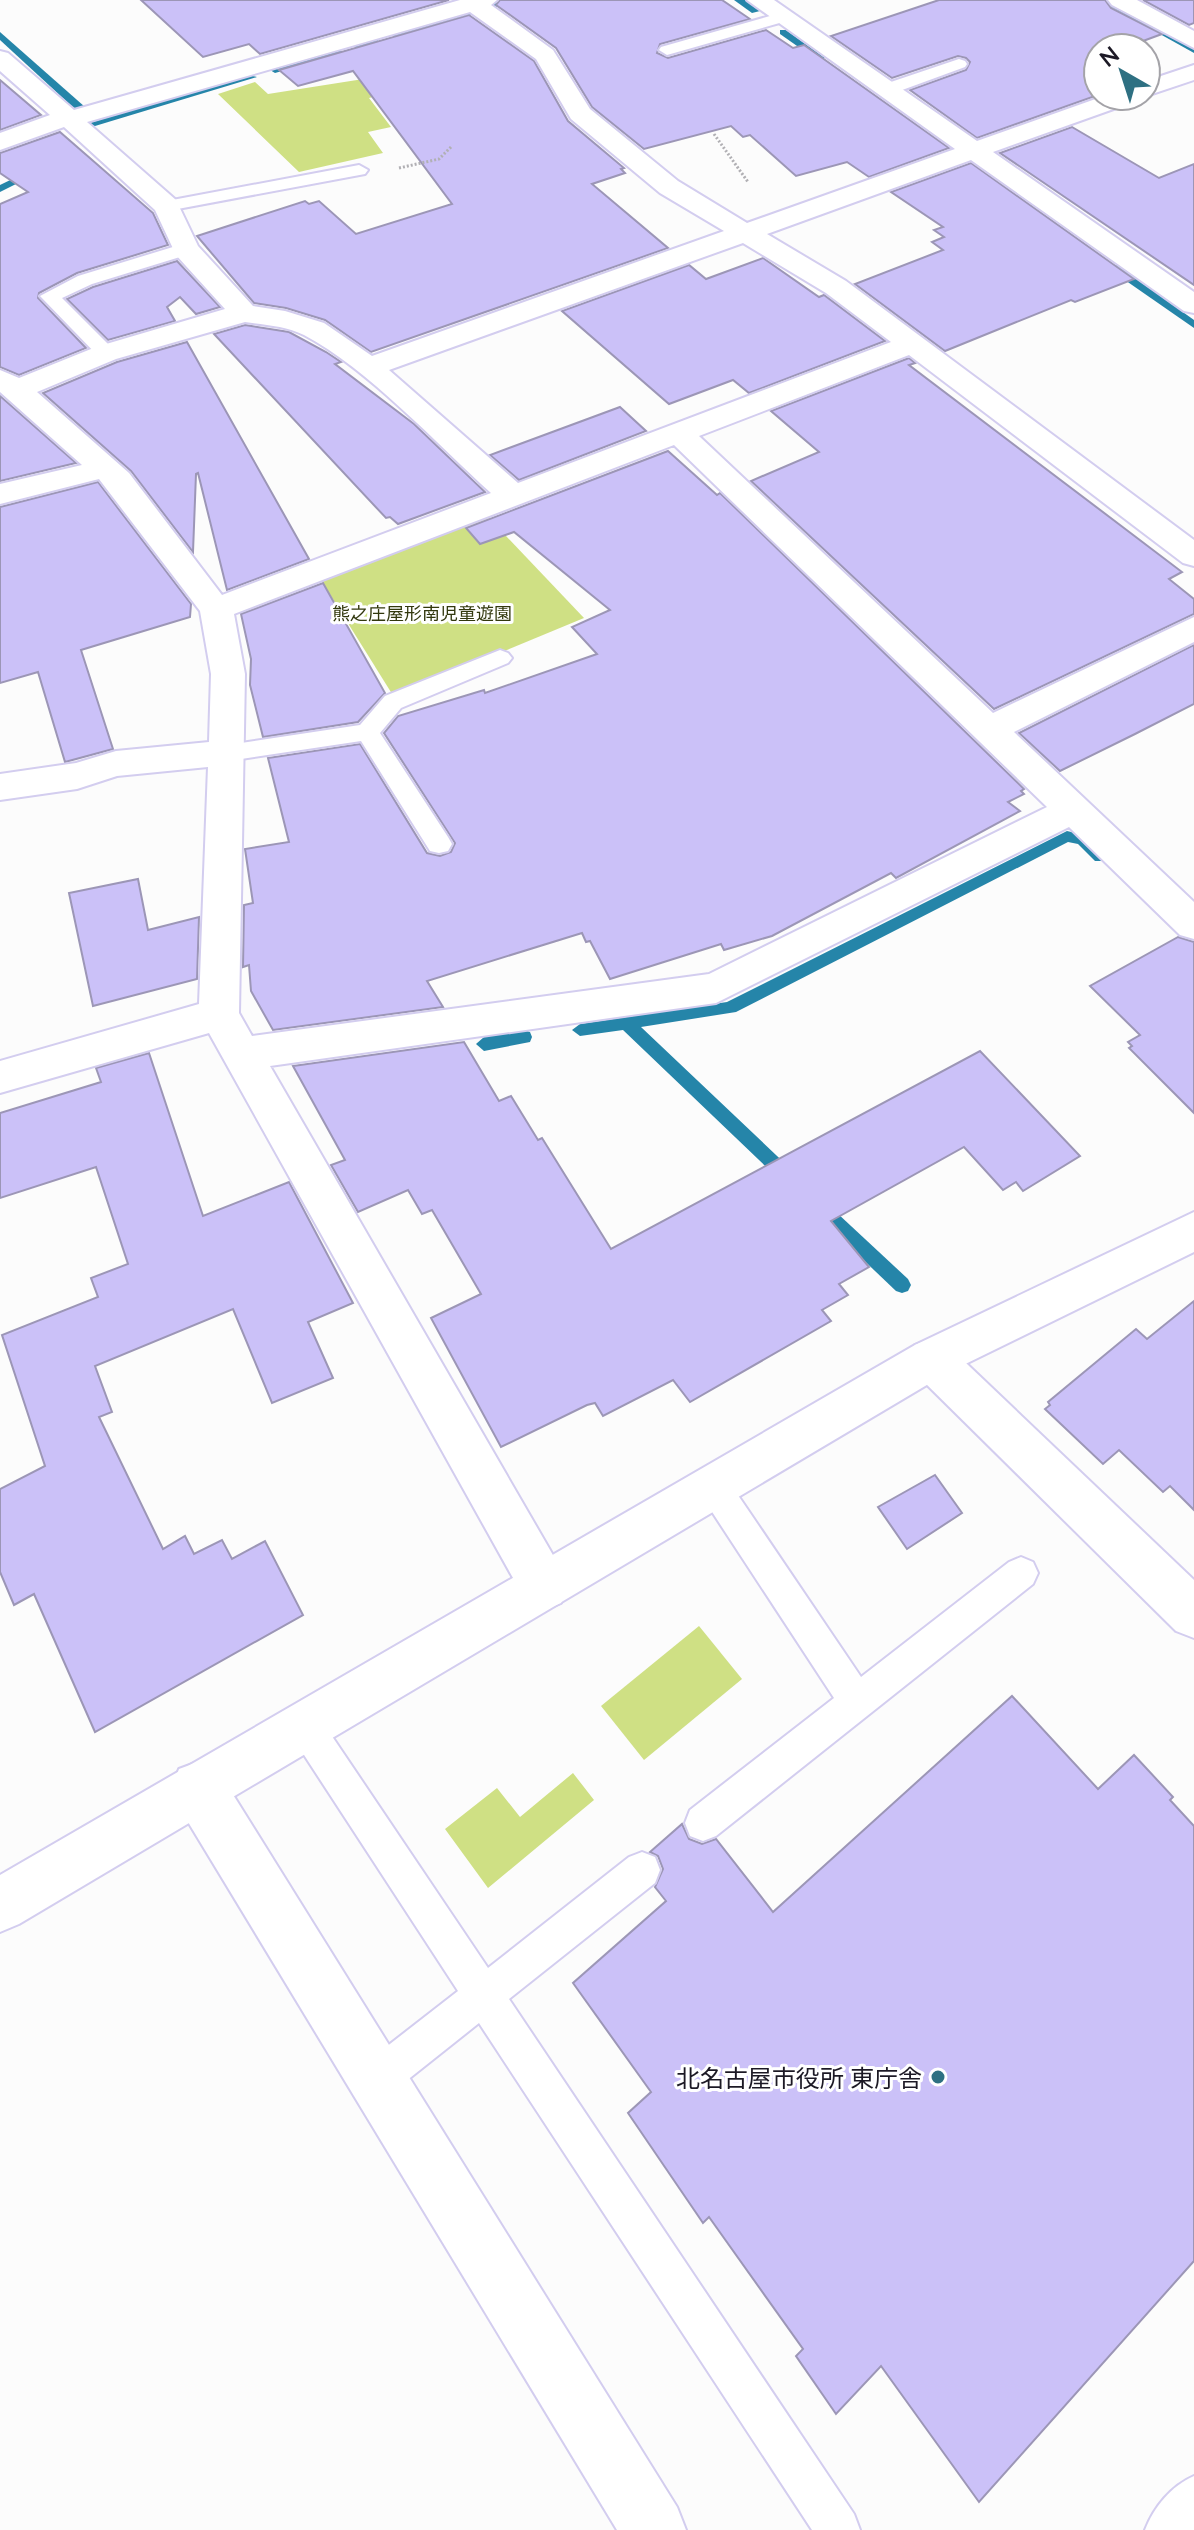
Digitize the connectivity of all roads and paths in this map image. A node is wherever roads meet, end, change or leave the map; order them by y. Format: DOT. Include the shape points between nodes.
graph roads {
  1 [pos="759,0"];
  2 [pos="1120,0"];
  3 [pos="480,6"];
  4 [pos="385,8"];
  5 [pos="784,17"];
  6 [pos="405,23"];
  7 [pos="1194,41"];
  8 [pos="667,50"];
  9 [pos="0,58"];
  10 [pos="959,64"];
  11 [pos="1194,72"];
  12 [pos="1162,83"];
  13 [pos="888,89"];
  14 [pos="1082,112"];
  15 [pos="67,119"];
  16 [pos="0,142"];
  17 [pos="452,146"];
  18 [pos="963,154"];
  19 [pos="359,170"];
  20 [pos="167,206"];
  21 [pos="744,232"];
  22 [pos="186,249"];
  23 [pos="1194,305"];
  24 [pos="244,313"];
  25 [pos="912,344"];
  26 [pos="106,353"];
  27 [pos="369,367"];
  28 [pos="8,384"];
  29 [pos="679,433"];
  30 [pos="103,469"];
  31 [pos="0,494"];
  32 [pos="513,496"];
  33 [pos="1194,556"];
  34 [pos="216,609"];
  35 [pos="1194,628"];
  36 [pos="500,658"];
  37 [pos="990,729"];
  38 [pos="367,732"];
  39 [pos="228,753"];
  40 [pos="0,787"];
  41 [pos="1074,809"];
  42 [pos="439,844"];
  43 [pos="1194,925"];
  44 [pos="219,1014"];
  45 [pos="242,1054"];
  46 [pos="0,1077"];
  47 [pos="1194,1231"];
  48 [pos="931,1359"];
  49 [pos="714,1487"];
  50 [pos="1021,1573"];
  51 [pos="544,1586"];
  52 [pos="1194,1614"];
  53 [pos="857,1702"];
  54 [pos="305,1726"];
  55 [pos="198,1788"];
  56 [pos="703,1823"];
  57 [pos="642,1870"];
  58 [pos="0,1905"];
  59 [pos="484,1995"];
  60 [pos="377,2079"];
  61 [pos="1194,2498"];
  62 [pos="654,2530"];
  63 [pos="838,2530"];
  64 [pos="1167,2530"];
  1 -- 5 [label="street"];
  2 -- 7 [label="street"];
  3 -- 6 [label="street"];
  3 -- 21 [label="street" via="545,55 580,114 604,135 669,187"];
  4 -- 6 [label="street"];
  5 -- 8 [label="lane"];
  5 -- 13 [label="street"];
  6 -- 15 [label="street"];
  9 -- 15 [label="street"];
  10 -- 13 [label="lane"];
  11 -- 12 [label="street"];
  13 -- 18 [label="street"];
  14 -- 18 [label="street"];
  15 -- 16 [label="street"];
  15 -- 20 [label="street"];
  17 -- 19 [label="path" via="439,159 370,174"];
  18 -- 21 [label="street"];
  18 -- 23 [label="street"];
  19 -- 20 [label="lane"];
  20 -- 22 [label="street"];
  21 -- 25 [label="street" via="836,287"];
  21 -- 27 [label="street"];
  22 -- 24 [label="street"];
  22 -- 26 [label="lane" via="50,296"];
  24 -- 26 [label="street"];
  24 -- 27 [label="street" via="314,329"];
  25 -- 29 [label="street"];
  25 -- 33 [label="street"];
  26 -- 28 [label="street"];
  27 -- 32 [label="street"];
  28 -- 30 [label="street"];
  29 -- 32 [label="street"];
  29 -- 37 [label="street"];
  30 -- 31 [label="street"];
  30 -- 34 [label="street" via="118,480"];
  32 -- 34 [label="street"];
  34 -- 39 [label="street" via="228,674"];
  35 -- 37 [label="street"];
  36 -- 38 [label="lane" via="393,702"];
  37 -- 41 [label="street"];
  38 -- 39 [label="lane"];
  38 -- 42 [label="lane"];
  39 -- 40 [label="street" via="116,764 77,776"];
  39 -- 44 [label="street"];
  41 -- 43 [label="street"];
  41 -- 45 [label="street" via="716,988"];
  44 -- 45 [label="street"];
  44 -- 46 [label="street"];
  45 -- 51 [label="street"];
  47 -- 48 [label="street"];
  48 -- 49 [label="street"];
  48 -- 52 [label="street"];
  49 -- 51 [label="street"];
  49 -- 53 [label="lane"];
  50 -- 53 [label="lane"];
  51 -- 54 [label="street"];
  53 -- 56 [label="lane"];
  54 -- 55 [label="street"];
  54 -- 59 [label="lane"];
  55 -- 58 [label="street"];
  55 -- 60 [label="street"];
  57 -- 59 [label="lane"];
  59 -- 60 [label="lane"];
  59 -- 63 [label="lane"];
  60 -- 62 [label="street"];
  61 -- 64 [label="lane"];
}
